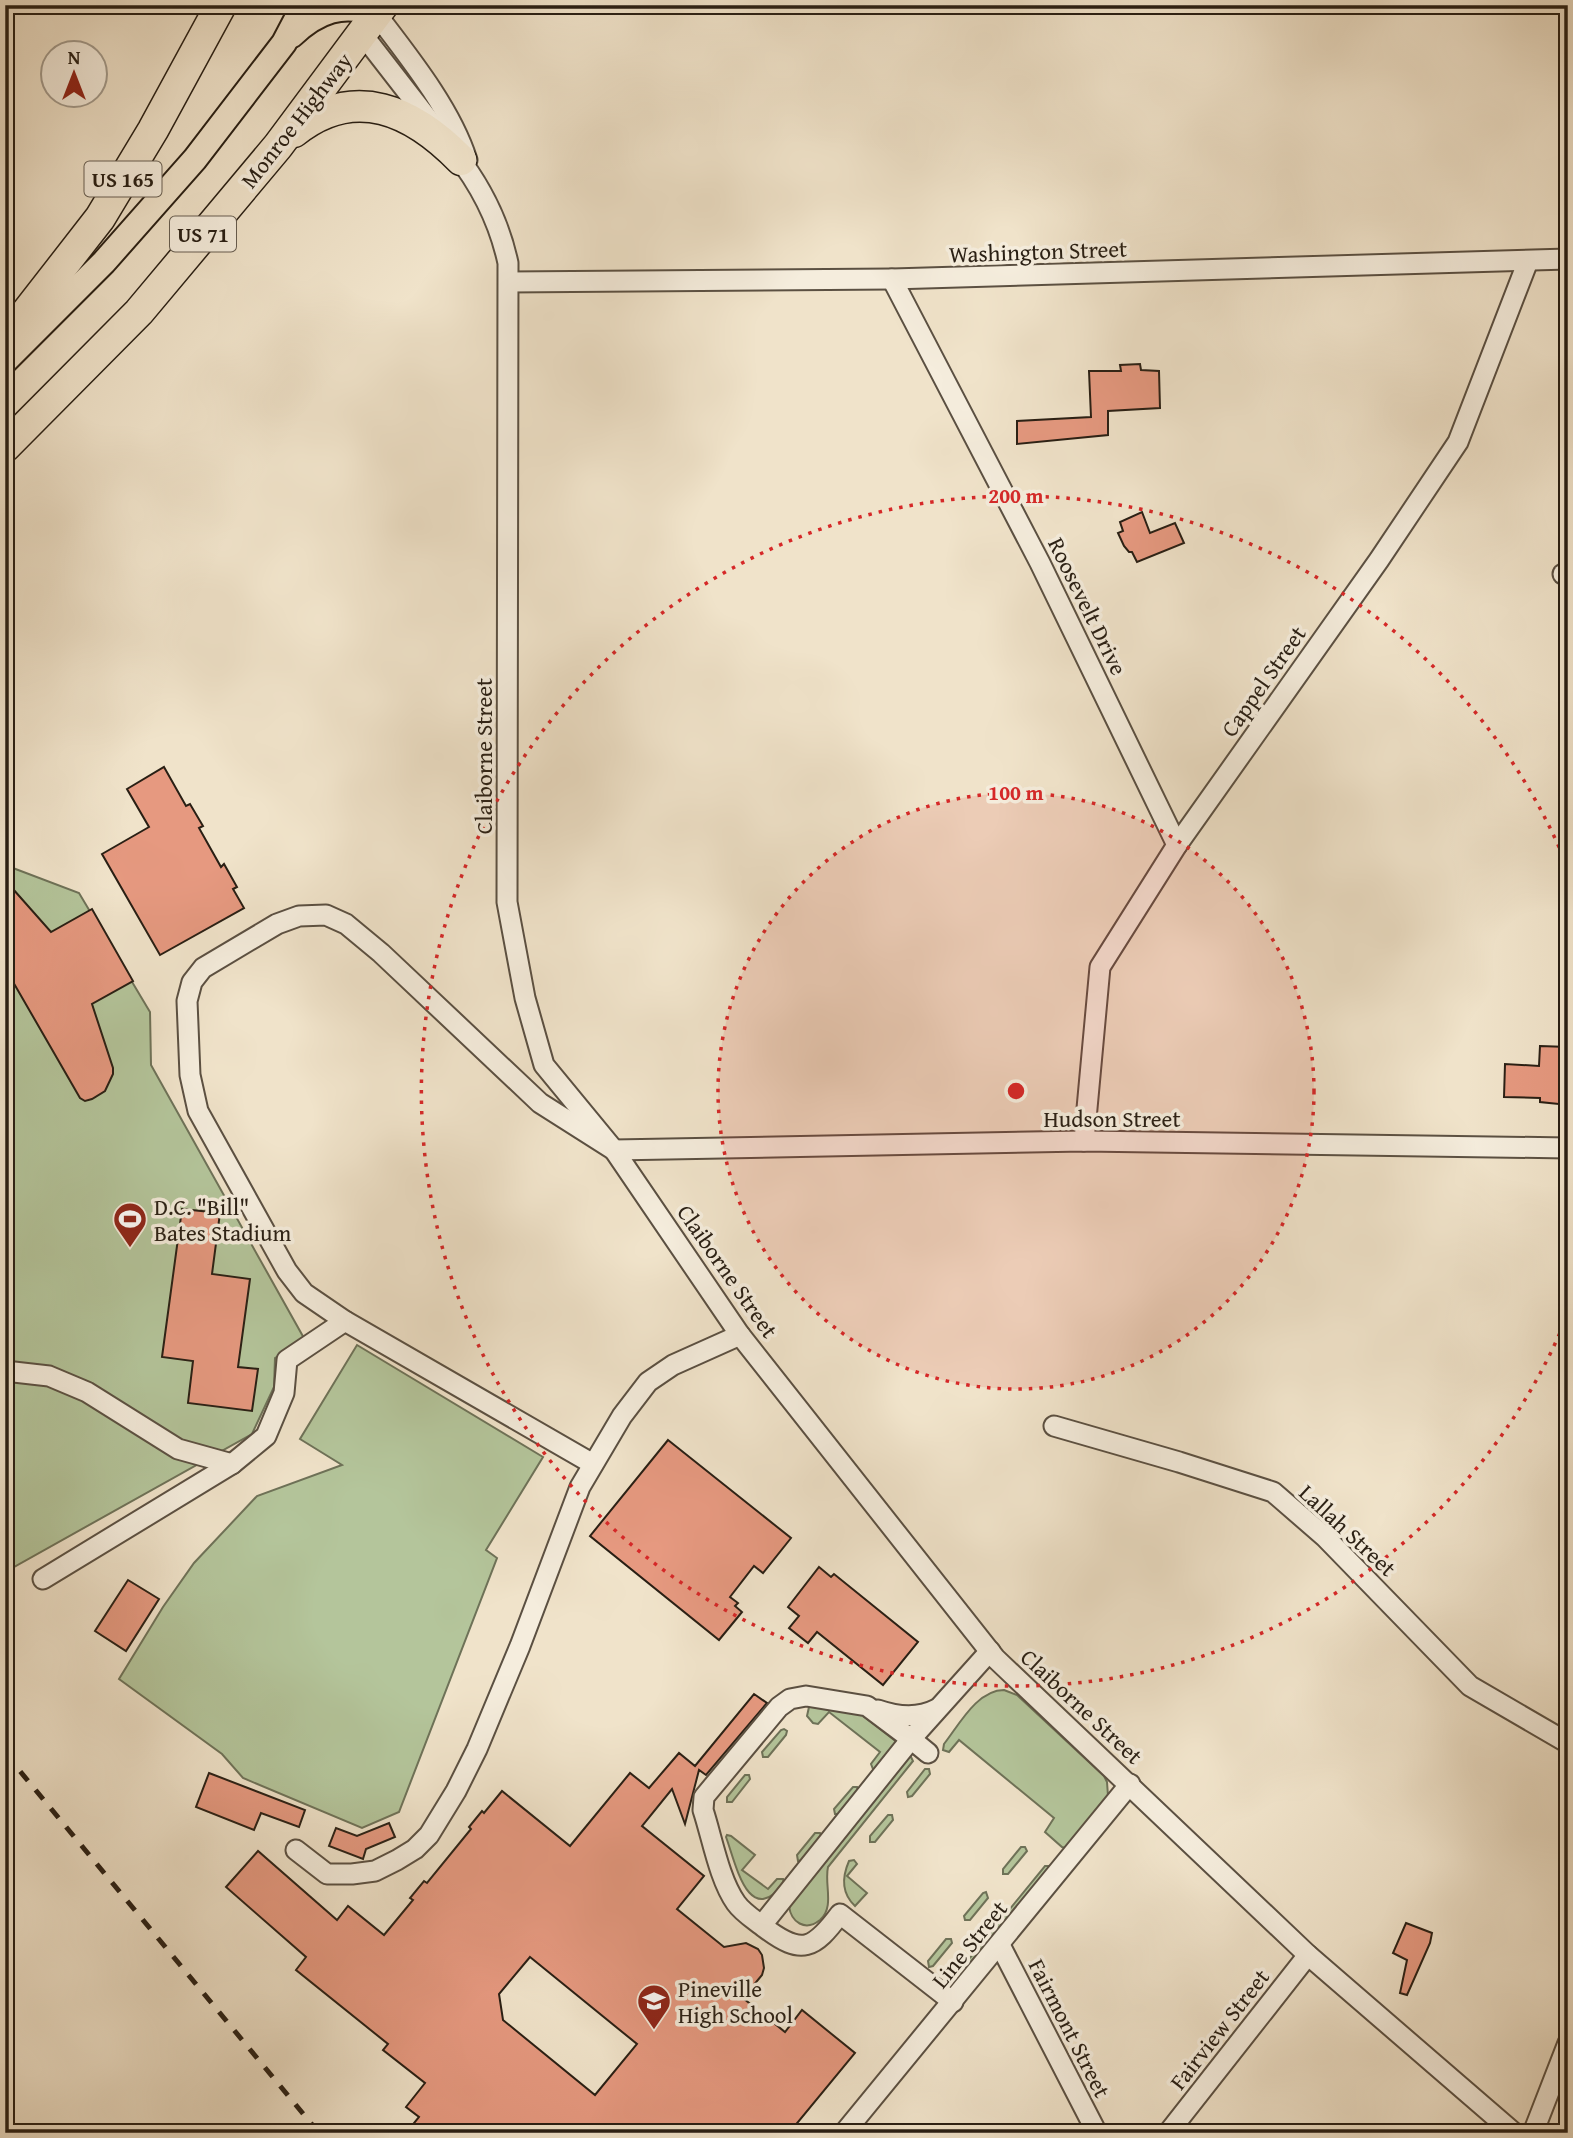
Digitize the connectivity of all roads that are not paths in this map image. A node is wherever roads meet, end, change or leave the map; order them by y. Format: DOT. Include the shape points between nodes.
graph roads {
  1 [pos="221,5"];
  2 [pos="304,5"];
  3 [pos="367,14"];
  4 [pos="285,43"];
  5 [pos="278,146"];
  6 [pos="467,169"];
  7 [pos="1568,259"];
  8 [pos="1528,261"];
  9 [pos="892,279"];
  10 [pos="509,282"];
  11 [pos="5,340"];
  12 [pos="5,361"];
  13 [pos="5,447"];
  14 [pos="1177,845"];
  15 [pos="1084,1141"];
  16 [pos="1568,1148"];
  17 [pos="614,1150"];
  18 [pos="345,1321"];
  19 [pos="740,1335"];
  20 [pos="5,1371"];
  21 [pos="1054,1426"];
  22 [pos="232,1464"];
  23 [pos="593,1464"];
  24 [pos="43,1579"];
  25 [pos="990,1651"];
  26 [pos="867,1706"];
  27 [pos="938,1709"];
  28 [pos="911,1739"];
  29 [pos="1568,1743"];
  30 [pos="928,1753"];
  31 [pos="1130,1784"];
  32 [pos="296,1850"];
  33 [pos="736,1903"];
  34 [pos="777,1905"];
  35 [pos="762,1926"];
  36 [pos="787,1942"];
  37 [pos="1000,1945"];
  38 [pos="1308,1955"];
  39 [pos="953,2002"];
  40 [pos="1568,2043"];
  41 [pos="844,2133"];
  42 [pos="1097,2133"];
  43 [pos="1168,2133"];
  44 [pos="1514,2133"];
  45 [pos="1533,2133"];
  1 -- 11 [label="highway, US 165" via="100,218"];
  2 -- 4 [label="main road, US 71"];
  3 -- 4 [label="main road" via="332,9 313,17"];
  3 -- 5 [label="highway, Monroe Highway / US 71"];
  3 -- 6 [label="street, Claiborne Street"];
  4 -- 12 [label="main road, US 71" via="195,159 104,262"];
  5 -- 6 [label="highway" via="296,129 332,112 383,108 433,133"];
  5 -- 13 [label="highway, Monroe Highway / US 71" via="139,312"];
  6 -- 10 [label="street, Claiborne Street" via="503,241"];
  7 -- 8 [label="street, Washington Street"];
  8 -- 9 [label="street, Washington Street"];
  8 -- 14 [label="street, Cappel Street" via="1458,442"];
  9 -- 10 [label="street, Washington Street"];
  9 -- 14 [label="street, Roosevelt Drive" via="1040,563"];
  10 -- 17 [label="street, Claiborne Street" via="507,902 544,1065"];
  14 -- 15 [label="street, Cappel Street" via="1100,967"];
  15 -- 16 [label="street, Hudson Street"];
  15 -- 17 [label="street, Hudson Street"];
  17 -- 18 [label="street" via="540,1103 381,953 326,915 299,916 277,924 203,968 192,982 187,1001 190,1075 198,1111 287,1271 304,1293"];
  17 -- 19 [label="street, Claiborne Street"];
  18 -- 22 [label="street" via="287,1360 284,1393 266,1436"];
  18 -- 23 [label="street"];
  19 -- 23 [label="street" via="673,1365 648,1382"];
  19 -- 25 [label="street, Claiborne Street"];
  20 -- 22 [label="street" via="49,1376 106,1403 178,1449"];
  21 -- 29 [label="street, Lallah Street" via="1273,1492 1325,1537 1470,1686"];
  22 -- 24 [label="street"];
  23 -- 32 [label="street" via="477,1749 429,1835 397,1860 375,1871 352,1874 327,1874"];
  25 -- 27 [label="street"];
  25 -- 31 [label="street, Claiborne Street"];
  26 -- 27 [label="street" via="911,1716"];
  26 -- 28 [label="street"];
  26 -- 33 [label="street" via="806,1696 790,1699 704,1797 703,1810"];
  27 -- 28 [label="street"];
  28 -- 30 [label="street"];
  28 -- 34 [label="street"];
  31 -- 37 [label="street, Line Street"];
  31 -- 38 [label="street, Claiborne Street"];
  33 -- 34 [label="street" via="754,1909"];
  33 -- 35 [label="street"];
  34 -- 35 [label="street"];
  34 -- 36 [label="street" via="775,1922"];
  35 -- 36 [label="street"];
  36 -- 39 [label="street" via="812,1943 824,1936 840,1914"];
  37 -- 39 [label="street, Line Street"];
  37 -- 42 [label="street, Fairmont Street"];
  38 -- 43 [label="street, Fairview Street"];
  38 -- 44 [label="street, Claiborne Street"];
  39 -- 41 [label="street, Line Street"];
  40 -- 45 [label="street"];
}
